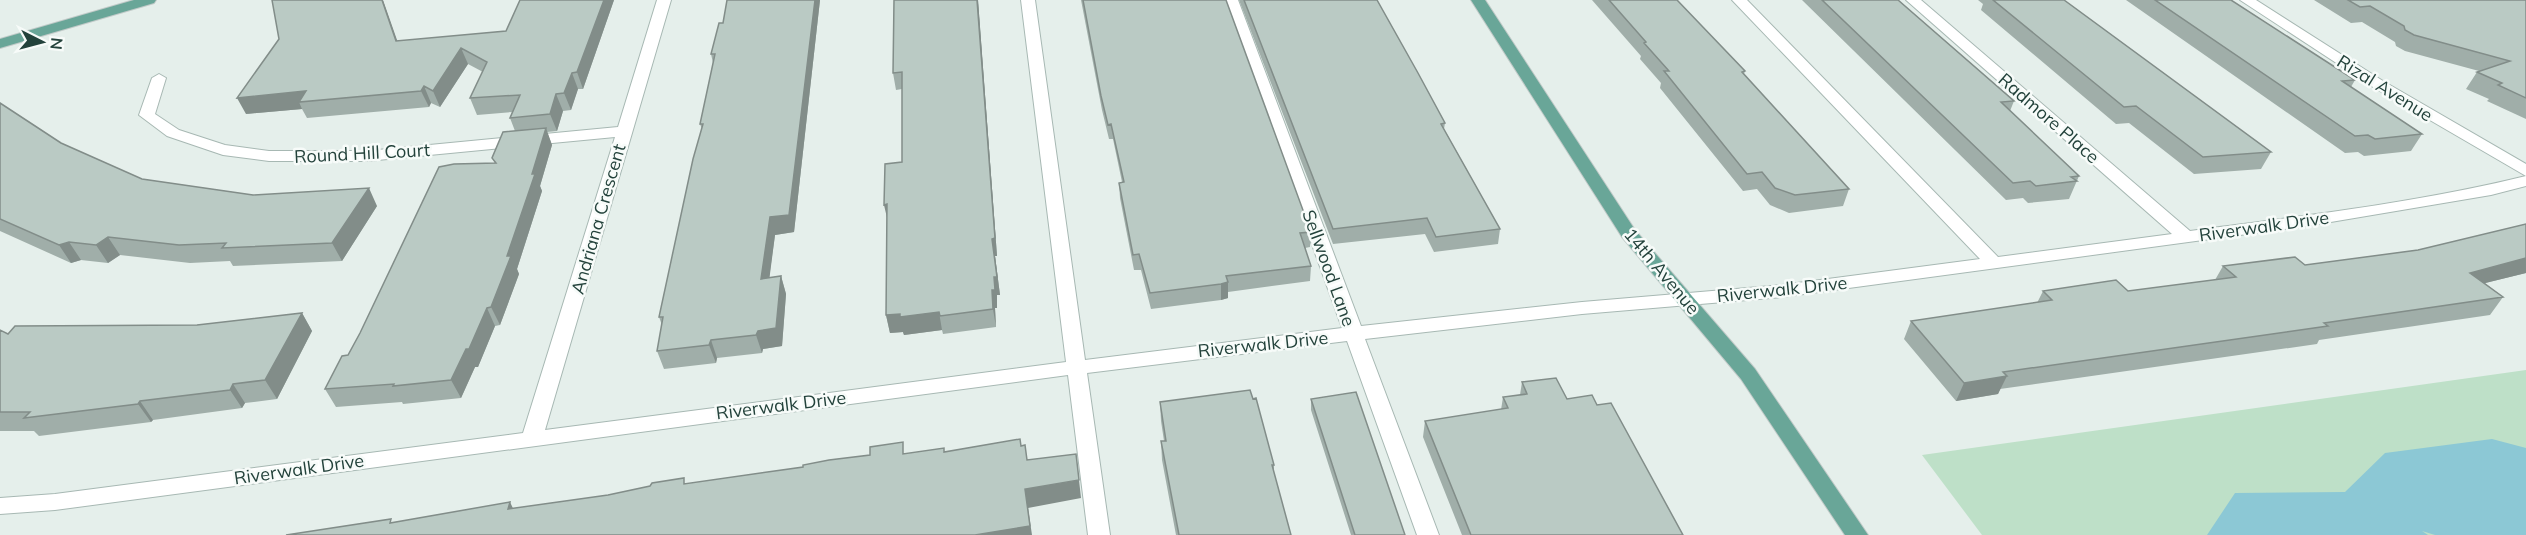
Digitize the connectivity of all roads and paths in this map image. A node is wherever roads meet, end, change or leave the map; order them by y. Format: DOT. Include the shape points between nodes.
graph roads {
  1 [pos="149,0"];
  2 [pos="664,0"];
  3 [pos="1028,0"];
  4 [pos="1231,0"];
  5 [pos="1478,0"];
  6 [pos="1739,0"];
  7 [pos="1913,0"];
  8 [pos="2247,0"];
  9 [pos="0,44"];
  10 [pos="159,78"];
  11 [pos="624,131"];
  12 [pos="2526,171"];
  13 [pos="2526,181"];
  14 [pos="2186,237"];
  15 [pos="1994,263"];
  16 [pos="1685,299"];
  17 [pos="1353,334"];
  18 [pos="1076,366"];
  19 [pos="532,438"];
  20 [pos="0,506"];
  21 [pos="1099,535"];
  22 [pos="1428,535"];
  23 [pos="1857,535"];
  1 -- 9 [label="main road"];
  2 -- 11 [label="street, Andriana Crescent"];
  3 -- 18 [label="street"];
  4 -- 17 [label="street, Sellwood Lane"];
  5 -- 16 [label="main road, 14th Avenue" via="1628,232"];
  6 -- 15 [label="street"];
  7 -- 14 [label="street, Radmore Place"];
  8 -- 12 [label="street, Rizal Avenue" via="2378,84"];
  10 -- 11 [label="street, Round Hill Court" via="147,115 173,133 223,150 269,156 367,156"];
  11 -- 19 [label="street, Andriana Crescent"];
  13 -- 14 [label="street, Riverwalk Drive" via="2392,208"];
  14 -- 15 [label="street, Riverwalk Drive"];
  15 -- 16 [label="street, Riverwalk Drive" via="1782,291"];
  16 -- 17 [label="street, Riverwalk Drive"];
  16 -- 23 [label="main road, 14th Avenue" via="1748,374"];
  17 -- 18 [label="street, Riverwalk Drive"];
  17 -- 22 [label="street, Sellwood Lane"];
  18 -- 19 [label="street, Riverwalk Drive"];
  18 -- 21 [label="street"];
  19 -- 20 [label="street, Riverwalk Drive" via="55,502"];
}
